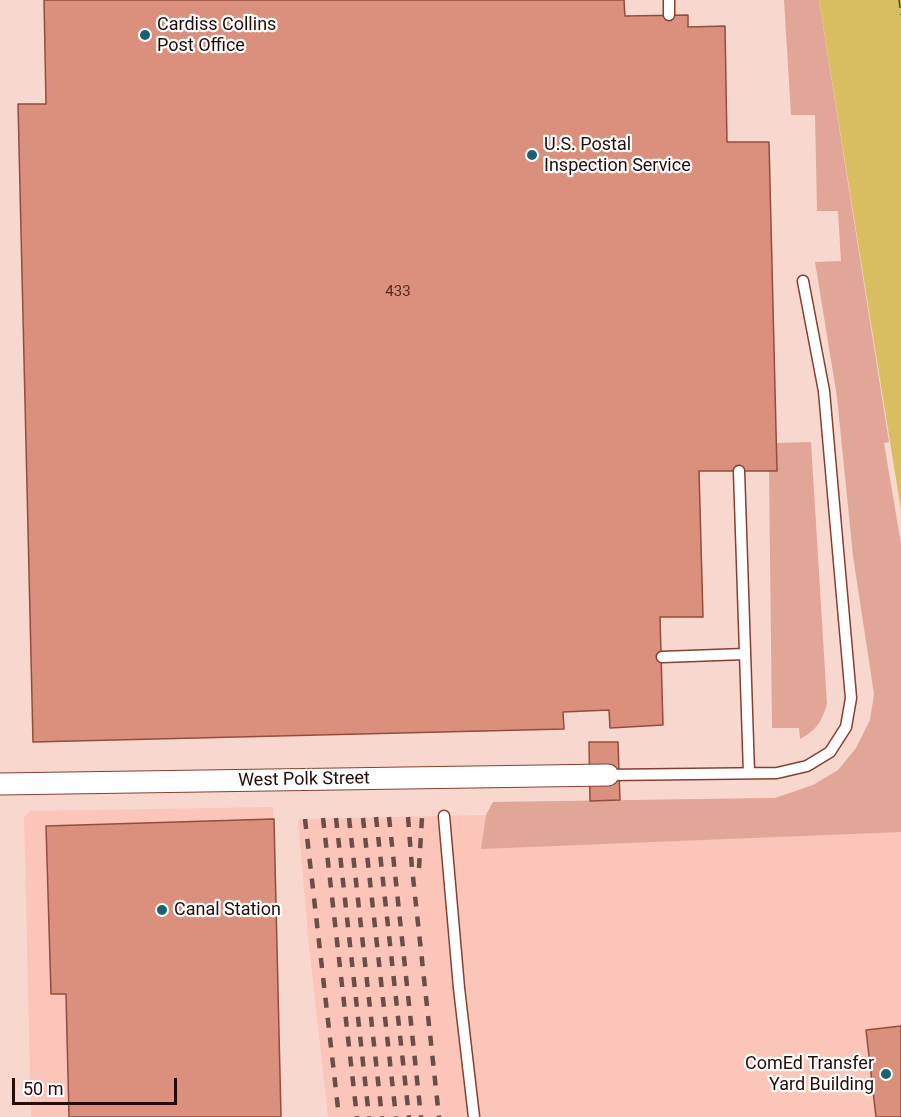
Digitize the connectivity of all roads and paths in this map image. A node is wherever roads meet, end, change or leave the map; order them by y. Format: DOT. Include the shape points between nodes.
graph roads {
  1 [pos="669,0"];
  2 [pos="669,15"];
  3 [pos="802,281"];
  4 [pos="739,471"];
  5 [pos="745,654"];
  6 [pos="662,657"];
  7 [pos="749,773"];
  8 [pos="608,775"];
  9 [pos="0,784"];
  10 [pos="444,816"];
  11 [pos="474,1117"];
  1 -- 2 [label="lane"];
  3 -- 7 [label="lane" via="824,392 851,698 846,727 830,752 807,766 777,773"];
  4 -- 5 [label="lane"];
  5 -- 6 [label="lane"];
  5 -- 7 [label="lane"];
  7 -- 8 [label="lane"];
  8 -- 9 [label="street, West Polk Street"];
  10 -- 11 [label="lane"];
}
